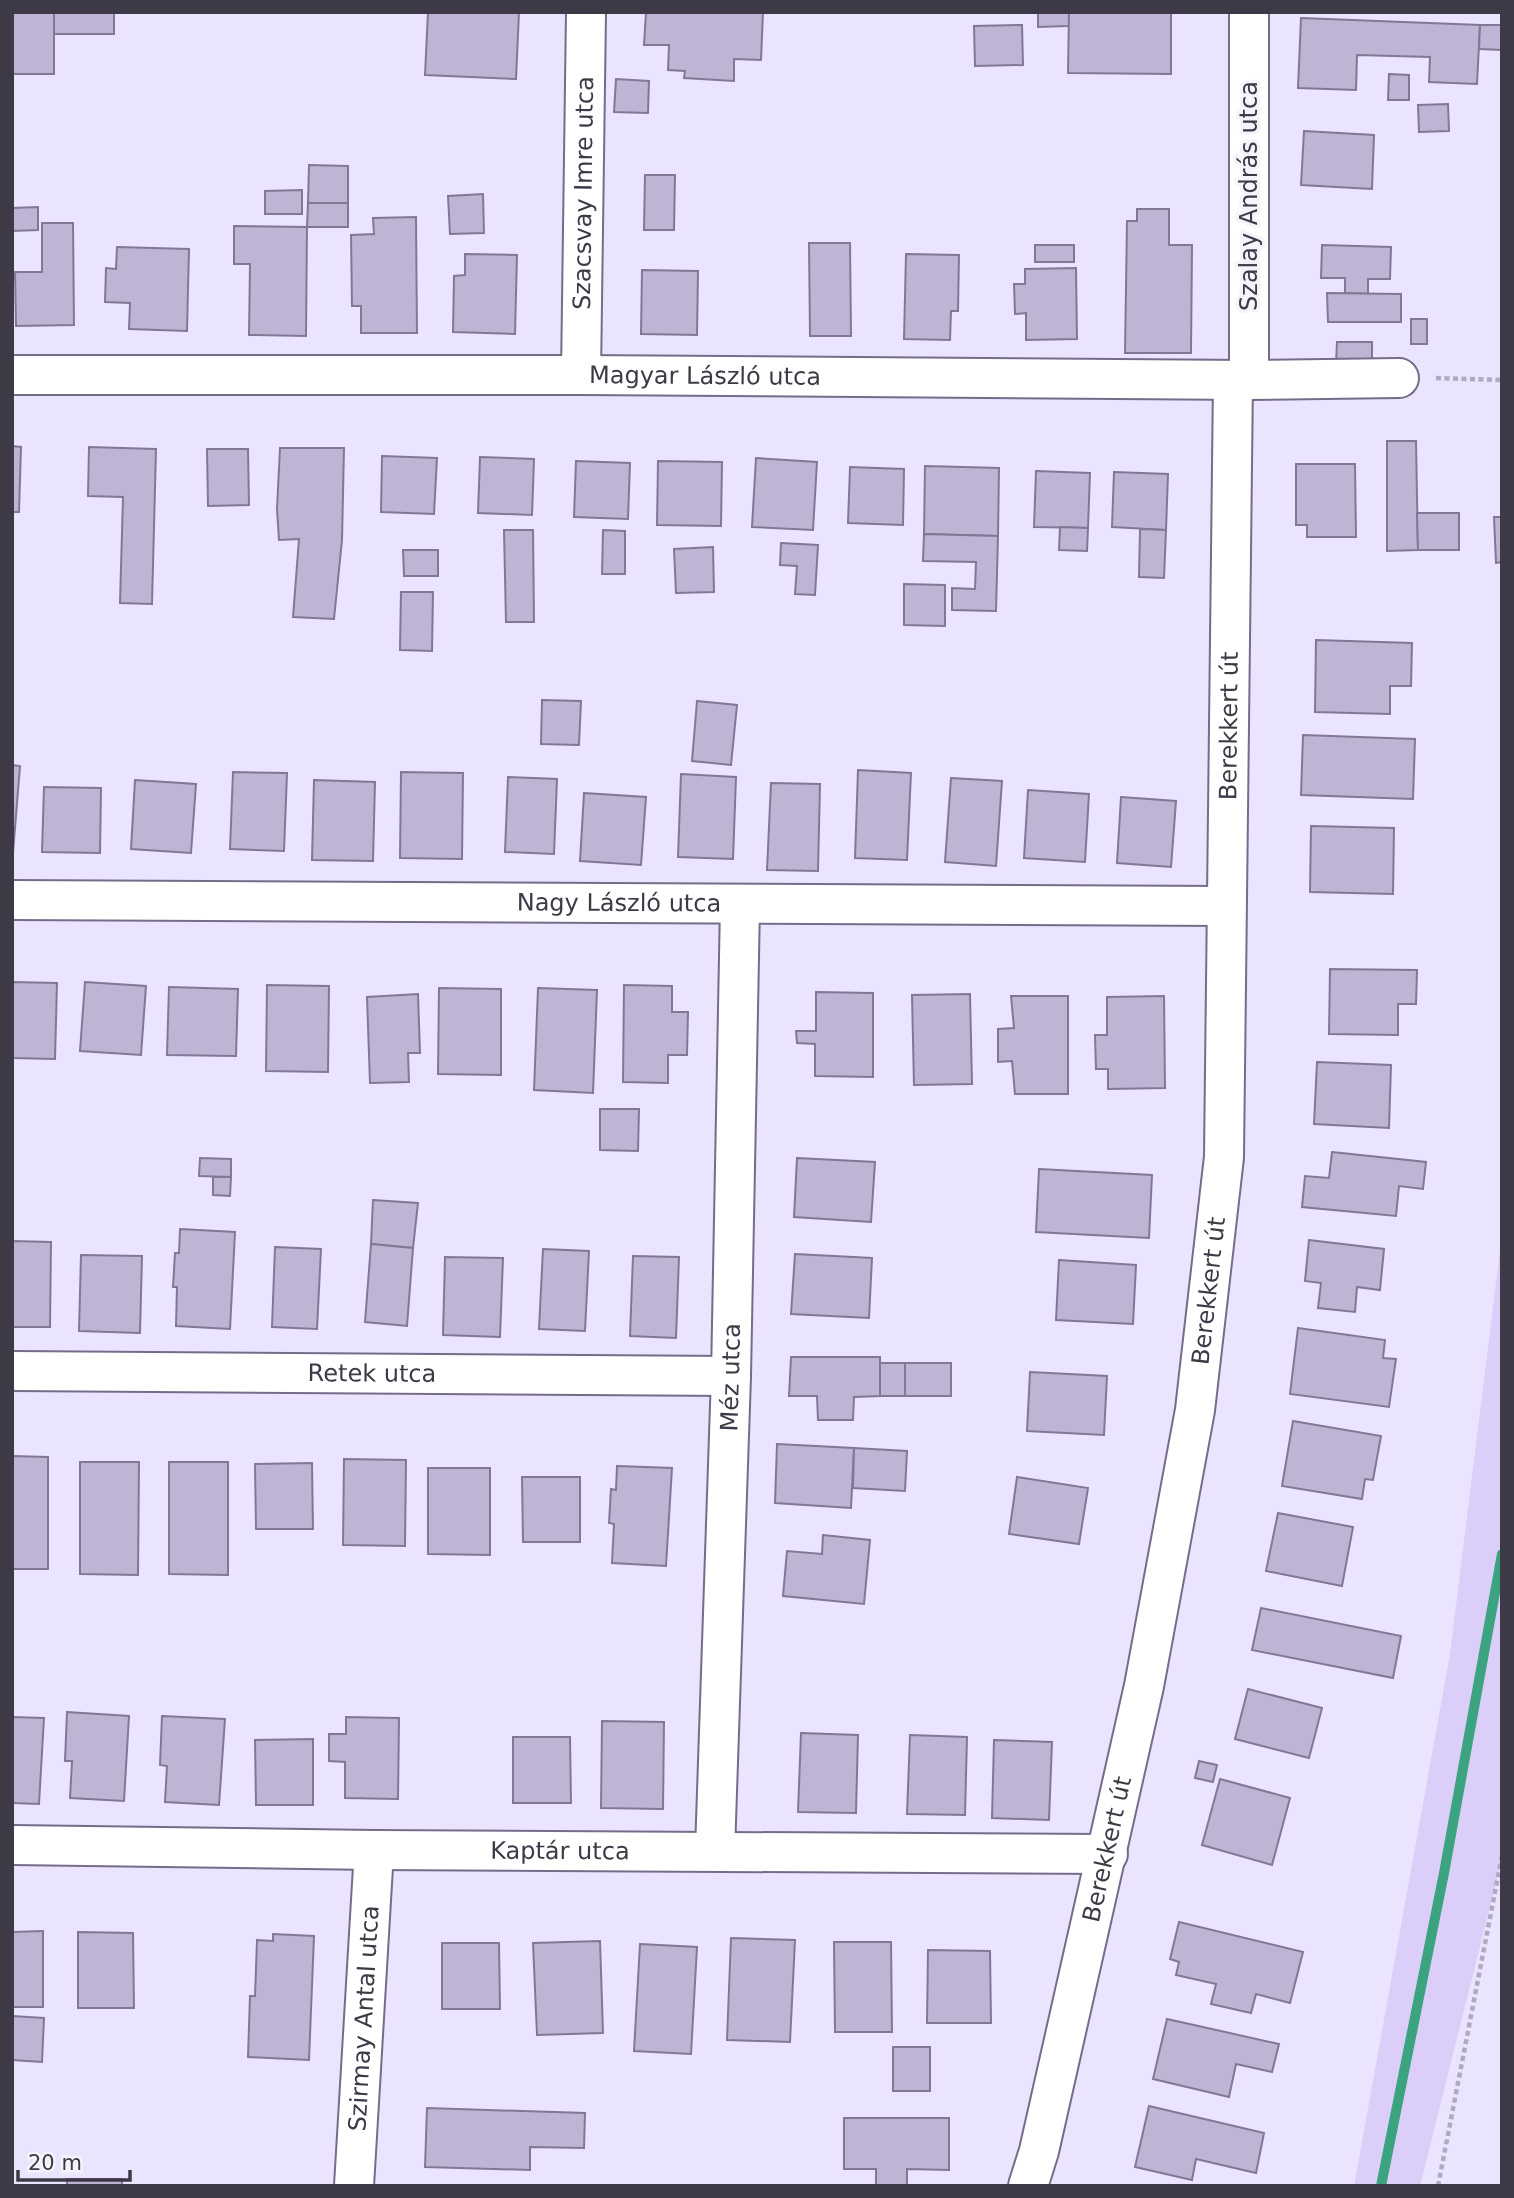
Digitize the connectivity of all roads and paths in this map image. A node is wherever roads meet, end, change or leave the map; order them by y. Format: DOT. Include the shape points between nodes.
graph roads {
  1 [pos="586,12"];
  2 [pos="1249,12"];
  3 [pos="12,375"];
  4 [pos="581,375"];
  5 [pos="1399,378"];
  6 [pos="1241,380"];
  7 [pos="1502,380"];
  8 [pos="12,900"];
  9 [pos="740,905"];
  10 [pos="1226,906"];
  11 [pos="12,1371"];
  12 [pos="731,1376"];
  13 [pos="12,1845"];
  14 [pos="374,1850"];
  15 [pos="715,1851"];
  16 [pos="1108,1854"];
  17 [pos="1502,1856"];
  18 [pos="354,2186"];
  19 [pos="1028,2186"];
  20 [pos="1438,2186"];
  1 -- 4 [label="street, Szacsvay Imre utca"];
  2 -- 6 [label="street, Szalay András utca"];
  3 -- 4 [label="street, Magyar László utca"];
  4 -- 6 [label="street, Magyar László utca"];
  5 -- 6 [label="street, Magyar László utca"];
  5 -- 7 [label="path"];
  6 -- 10 [label="street, Berekkert út"];
  8 -- 9 [label="street, Nagy László utca"];
  9 -- 10 [label="street, Nagy László utca"];
  9 -- 12 [label="street, Méz utca"];
  10 -- 16 [label="street, Berekkert út" via="1224,1157 1195,1410"];
  11 -- 12 [label="street, Retek utca"];
  12 -- 15 [label="street, Méz utca"];
  13 -- 14 [label="street, Kaptár utca"];
  14 -- 15 [label="street, Kaptár utca"];
  14 -- 18 [label="street, Szirmay Antal utca"];
  15 -- 16 [label="street, Kaptár utca"];
  16 -- 19 [label="street, Berekkert út"];
  17 -- 20 [label="path"];
}
